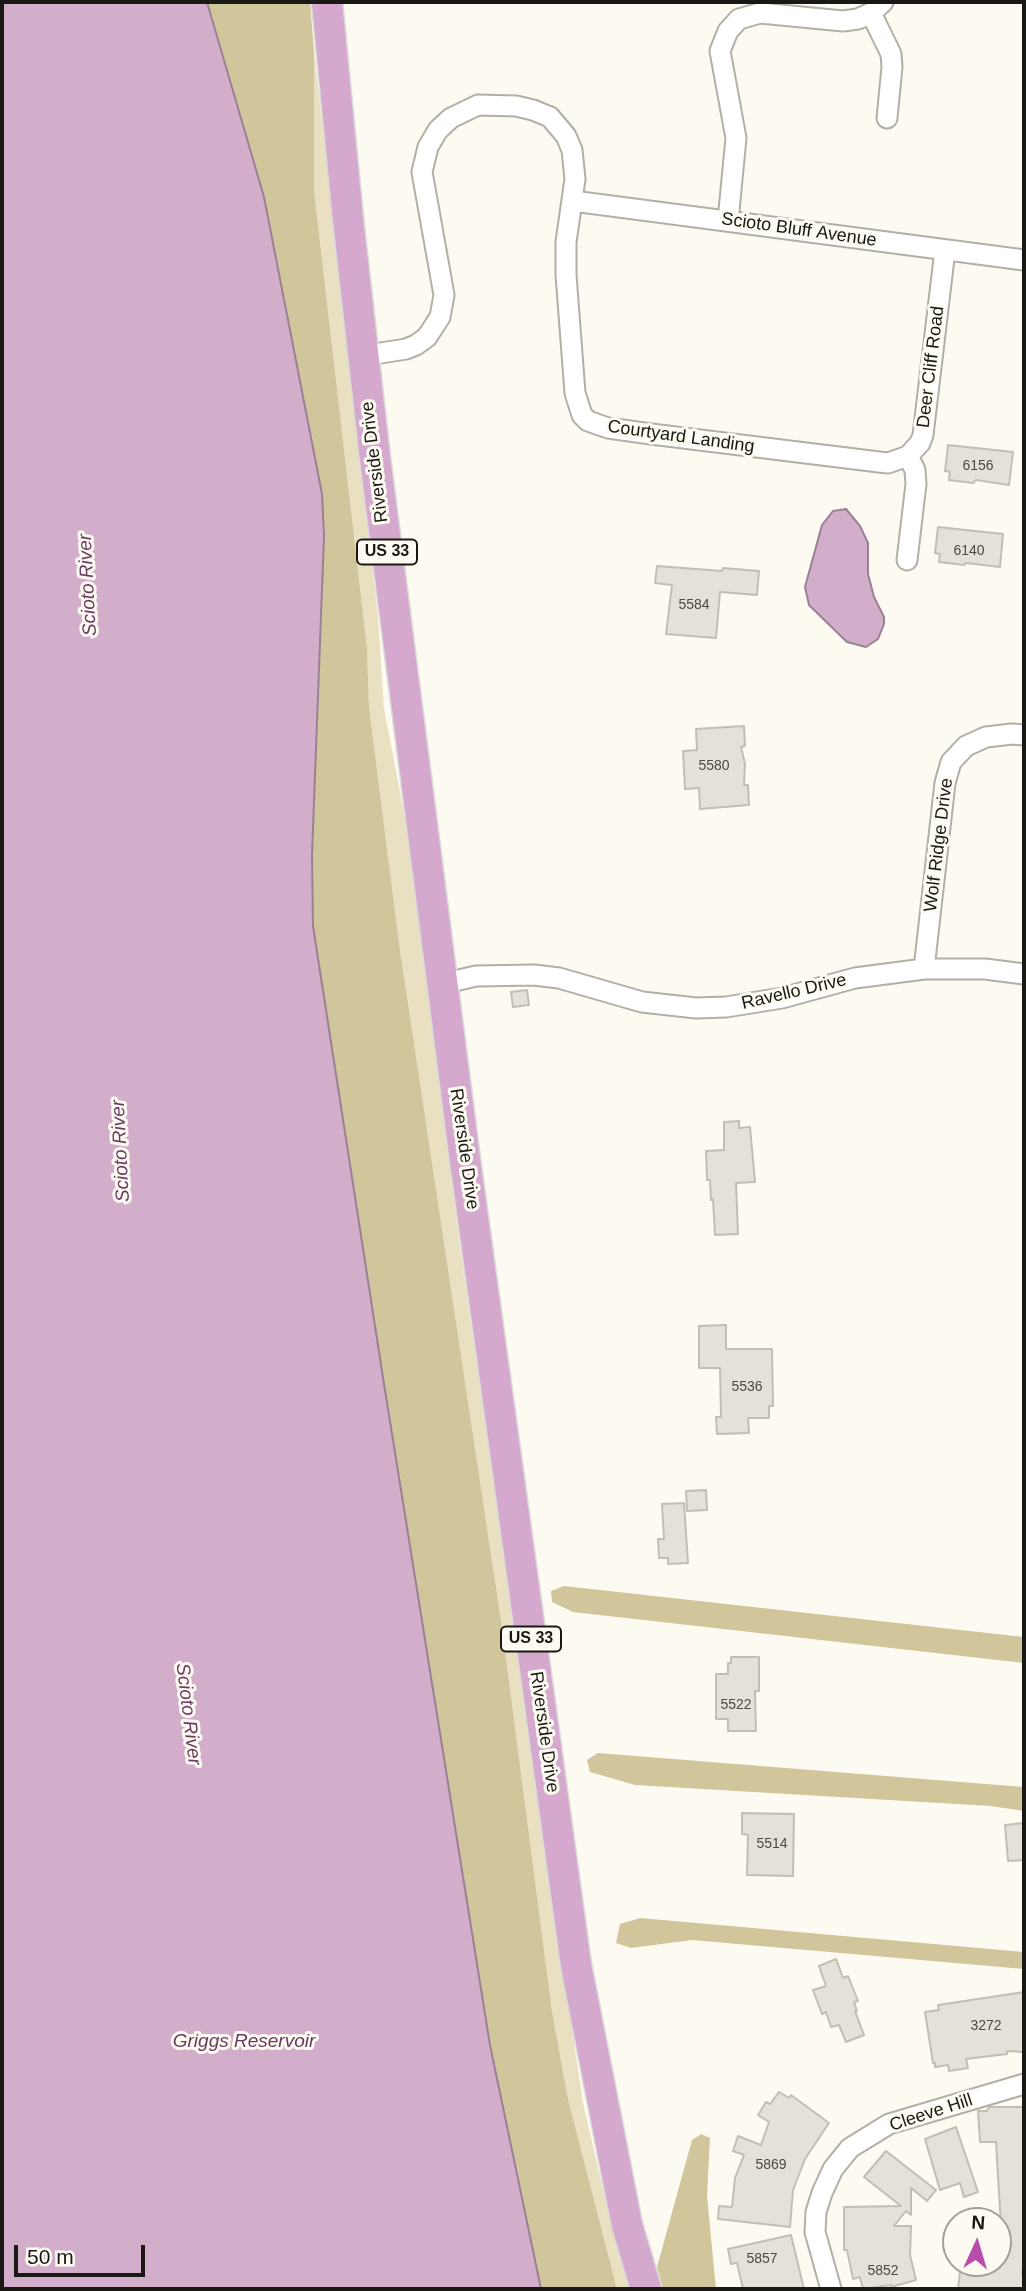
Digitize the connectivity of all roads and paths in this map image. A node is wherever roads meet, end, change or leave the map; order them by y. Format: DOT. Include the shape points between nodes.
graph roads {
  1 [pos="327,2"];
  2 [pos="877,7"];
  3 [pos="887,118"];
  4 [pos="573,201"];
  5 [pos="729,221"];
  6 [pos="945,250"];
  7 [pos="1024,260"];
  8 [pos="362,356"];
  9 [pos="908,456"];
  10 [pos="907,560"];
  11 [pos="1024,735"];
  12 [pos="924,969"];
  13 [pos="1024,974"];
  14 [pos="442,984"];
  15 [pos="1024,2084"];
  16 [pos="646,2289"];
  17 [pos="831,2289"];
  1 -- 8 [label="main road, Riverside Drive / US 33"];
  2 -- 3 [label="street" via="891,54"];
  2 -- 5 [label="street" via="858,19 844,21 760,13 739,19 727,31 720,51 736,138"];
  4 -- 5 [label="street, Scioto Bluff Avenue"];
  4 -- 8 [label="street, Courtyard Landing" via="572,149 550,117 497,104 478,105 452,118 428,147 422,172 444,295 440,317 416,345"];
  4 -- 9 [label="street, Courtyard Landing" via="566,242 568,313 575,393 582,415 589,421 608,428 888,463"];
  5 -- 6 [label="street, Scioto Bluff Avenue"];
  6 -- 7 [label="street, Scioto Bluff Avenue"];
  6 -- 9 [label="street, Deer Cliff Road" via="923,435"];
  8 -- 14 [label="main road, Riverside Drive / US 33"];
  9 -- 10 [label="street" via="916,484"];
  11 -- 12 [label="street, Wolf Ridge Drive" via="986,737 966,746 951,762"];
  12 -- 13 [label="street, Ravello Drive"];
  12 -- 14 [label="street, Ravello Drive" via="855,978 782,998 726,1007 642,1002 559,978 514,973"];
  14 -- 16 [label="main road, Riverside Drive / US 33" via="576,1965 627,2225"];
  15 -- 17 [label="street, Cleeve Hill" via="890,2124 850,2148 833,2169 816,2212 815,2232"];
}
